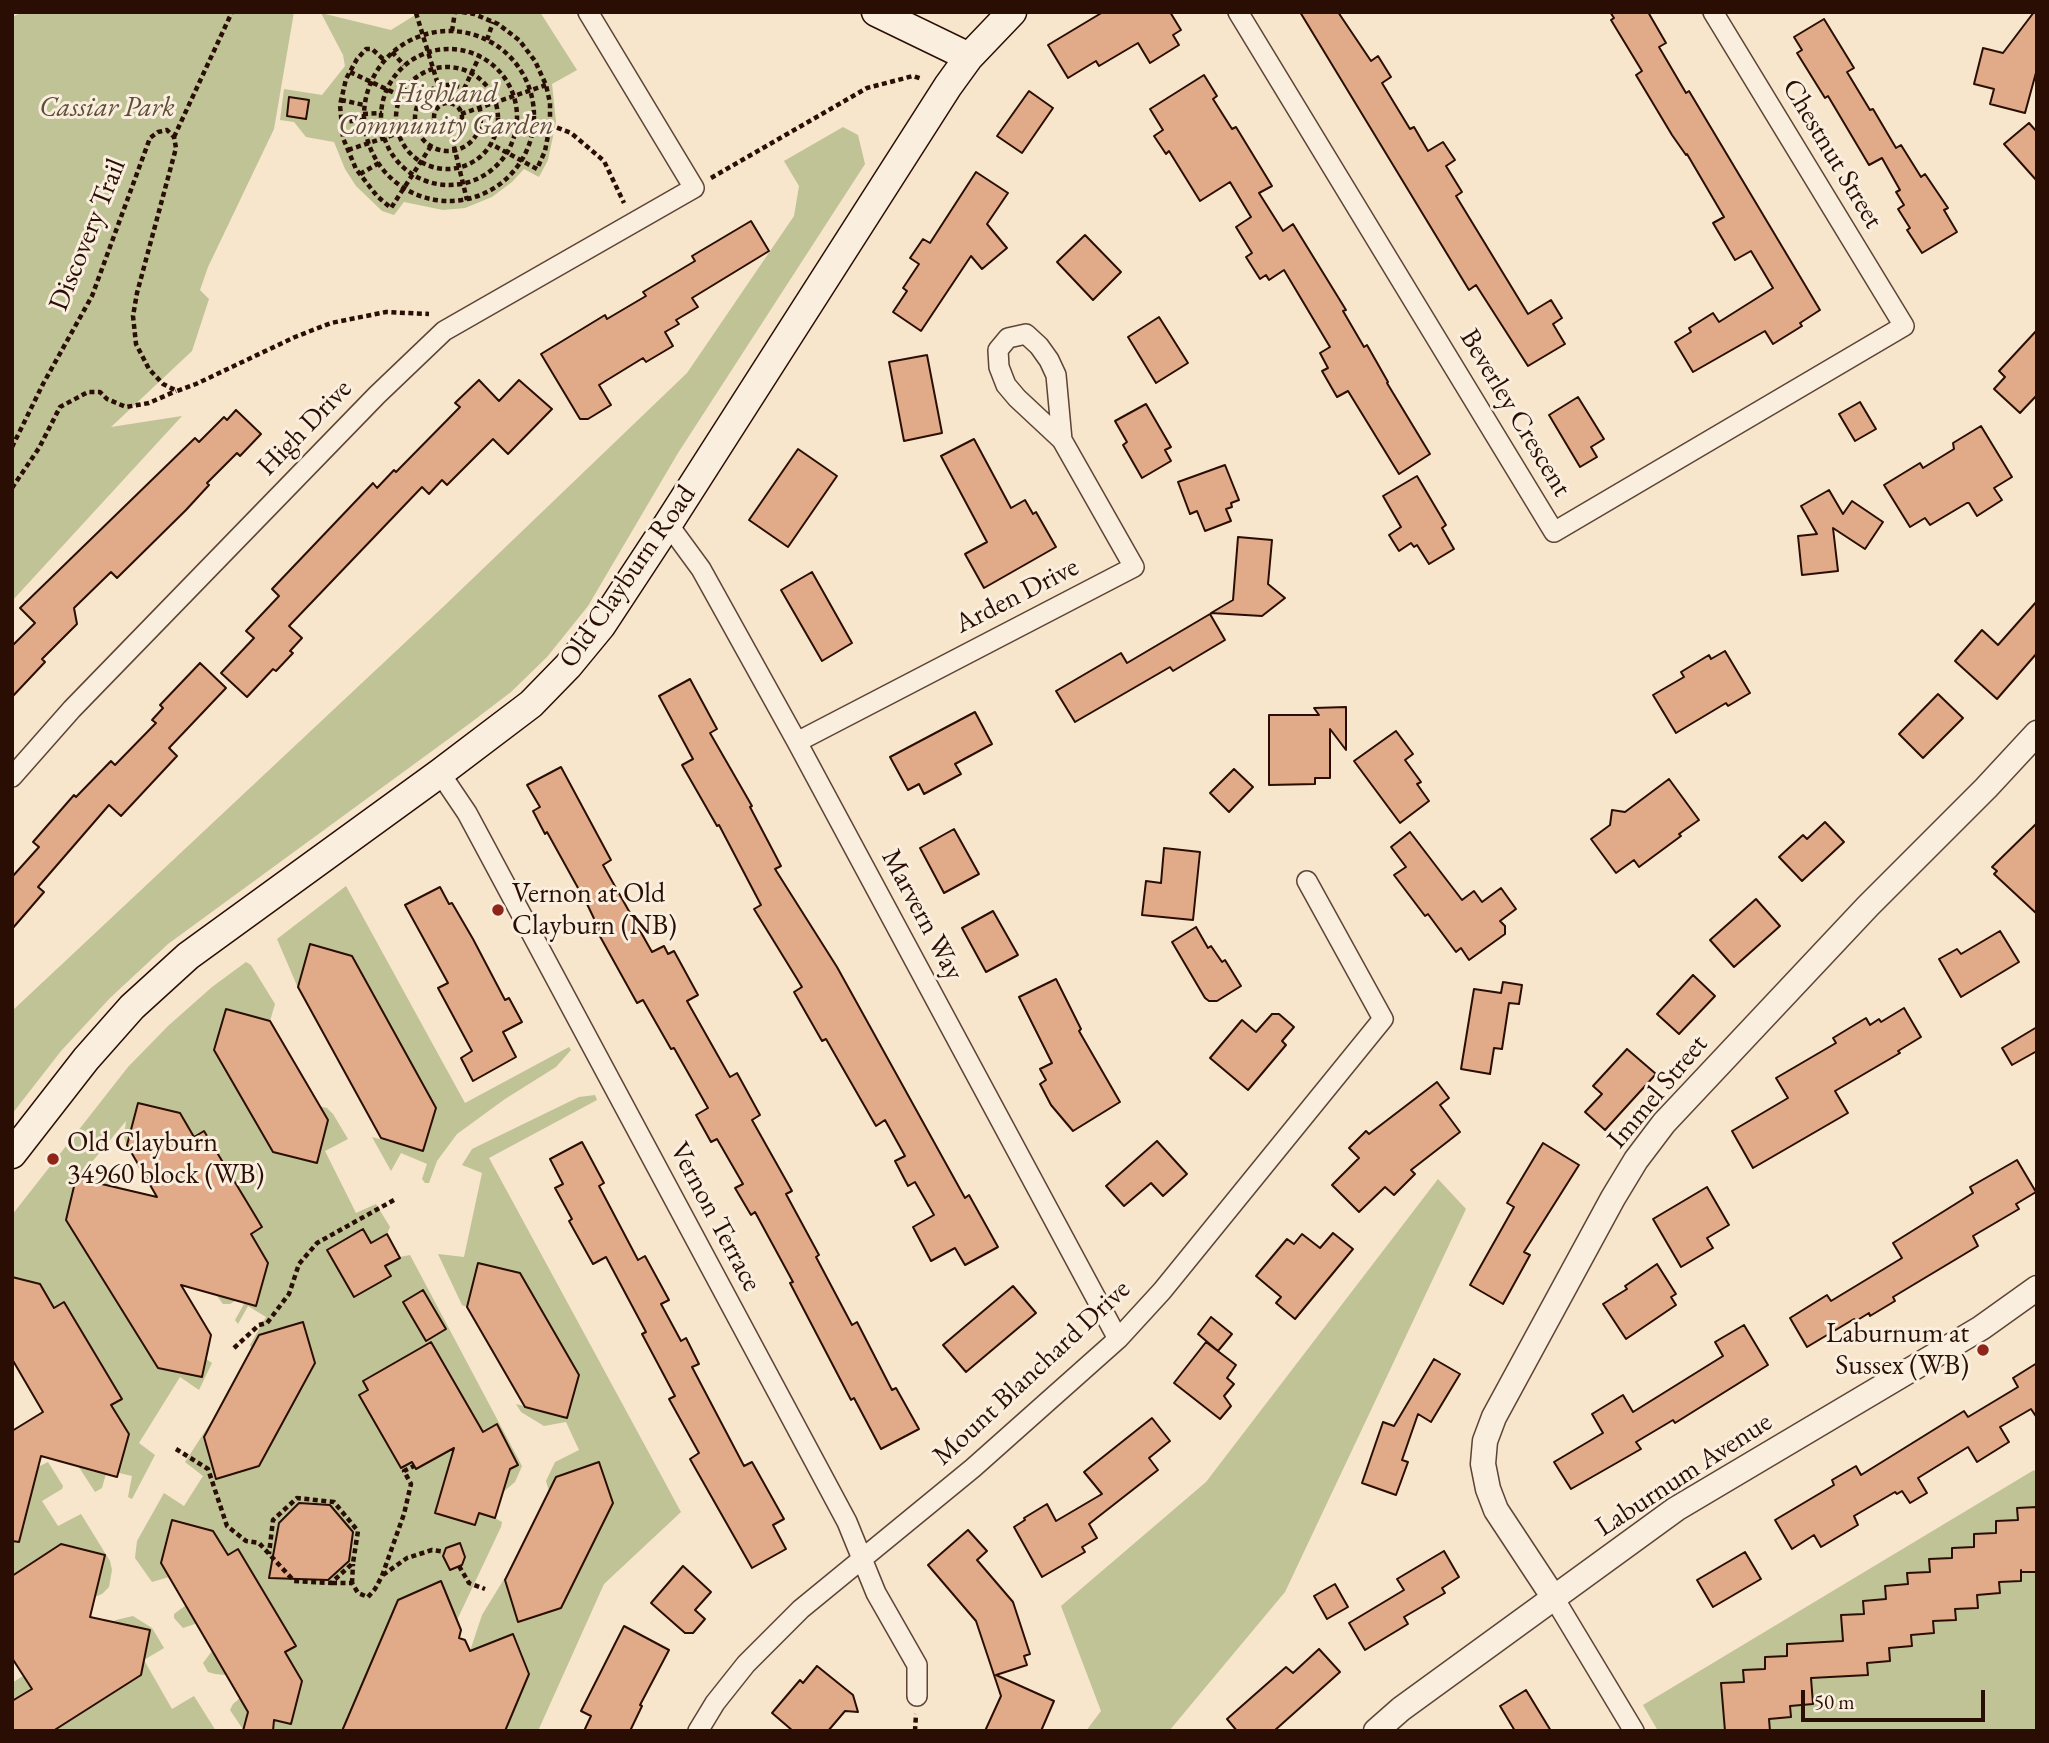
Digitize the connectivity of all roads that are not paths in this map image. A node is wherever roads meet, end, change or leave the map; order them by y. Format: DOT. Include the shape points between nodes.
graph roads {
  1 [pos="588,12"];
  2 [pos="876,12"];
  3 [pos="1012,12"];
  4 [pos="1238,12"];
  5 [pos="1713,12"];
  6 [pos="969,57"];
  7 [pos="1904,326"];
  8 [pos="1062,440"];
  9 [pos="668,524"];
  10 [pos="2037,733"];
  11 [pos="797,741"];
  12 [pos="440,773"];
  13 [pos="12,777"];
  14 [pos="1307,881"];
  15 [pos="12,1154"];
  16 [pos="2037,1288"];
  17 [pos="1118,1339"];
  18 [pos="863,1559"];
  19 [pos="1554,1598"];
  20 [pos="917,1696"];
  21 [pos="698,1731"];
  22 [pos="1376,1731"];
  23 [pos="1634,1731"];
  1 -- 13 [label="street, High Drive" via="694,188 444,331 82,699"];
  2 -- 6 [label="main road"];
  3 -- 6 [label="main road, Old Clayburn Road"];
  4 -- 7 [label="street, Beverley Crescent" via="1554,532"];
  5 -- 7 [label="street, Chestnut Street"];
  6 -- 9 [label="main road, Old Clayburn Road"];
  8 -- 8 [label="street, Arden Drive" via="1056,375 1049,360 1026,334 1008,338 998,350 1006,385"];
  8 -- 11 [label="street, Arden Drive" via="1134,566"];
  9 -- 11 [label="street, Marvern Way" via="701,569"];
  9 -- 12 [label="main road, Old Clayburn Road" via="601,626 568,666 531,704"];
  10 -- 19 [label="street, Immel Street" via="1664,1123 1613,1198 1485,1441 1483,1464 1496,1510"];
  11 -- 17 [label="street, Marvern Way"];
  12 -- 15 [label="main road, Old Clayburn Road" via="188,956 132,1007"];
  12 -- 18 [label="street, Vernon Terrace" via="467,813"];
  14 -- 17 [label="street, Mount Blanchard Drive" via="1383,1019"];
  16 -- 19 [label="street, Laburnum Avenue" via="1950,1348 1676,1509"];
  17 -- 18 [label="street, Mount Blanchard Drive"];
  18 -- 20 [label="street, Vernon Terrace" via="876,1594 917,1665"];
  18 -- 21 [label="street, Mount Blanchard Drive" via="801,1609 746,1664"];
  19 -- 22 [label="street, Laburnum Avenue"];
  19 -- 23 [label="street"];
}
